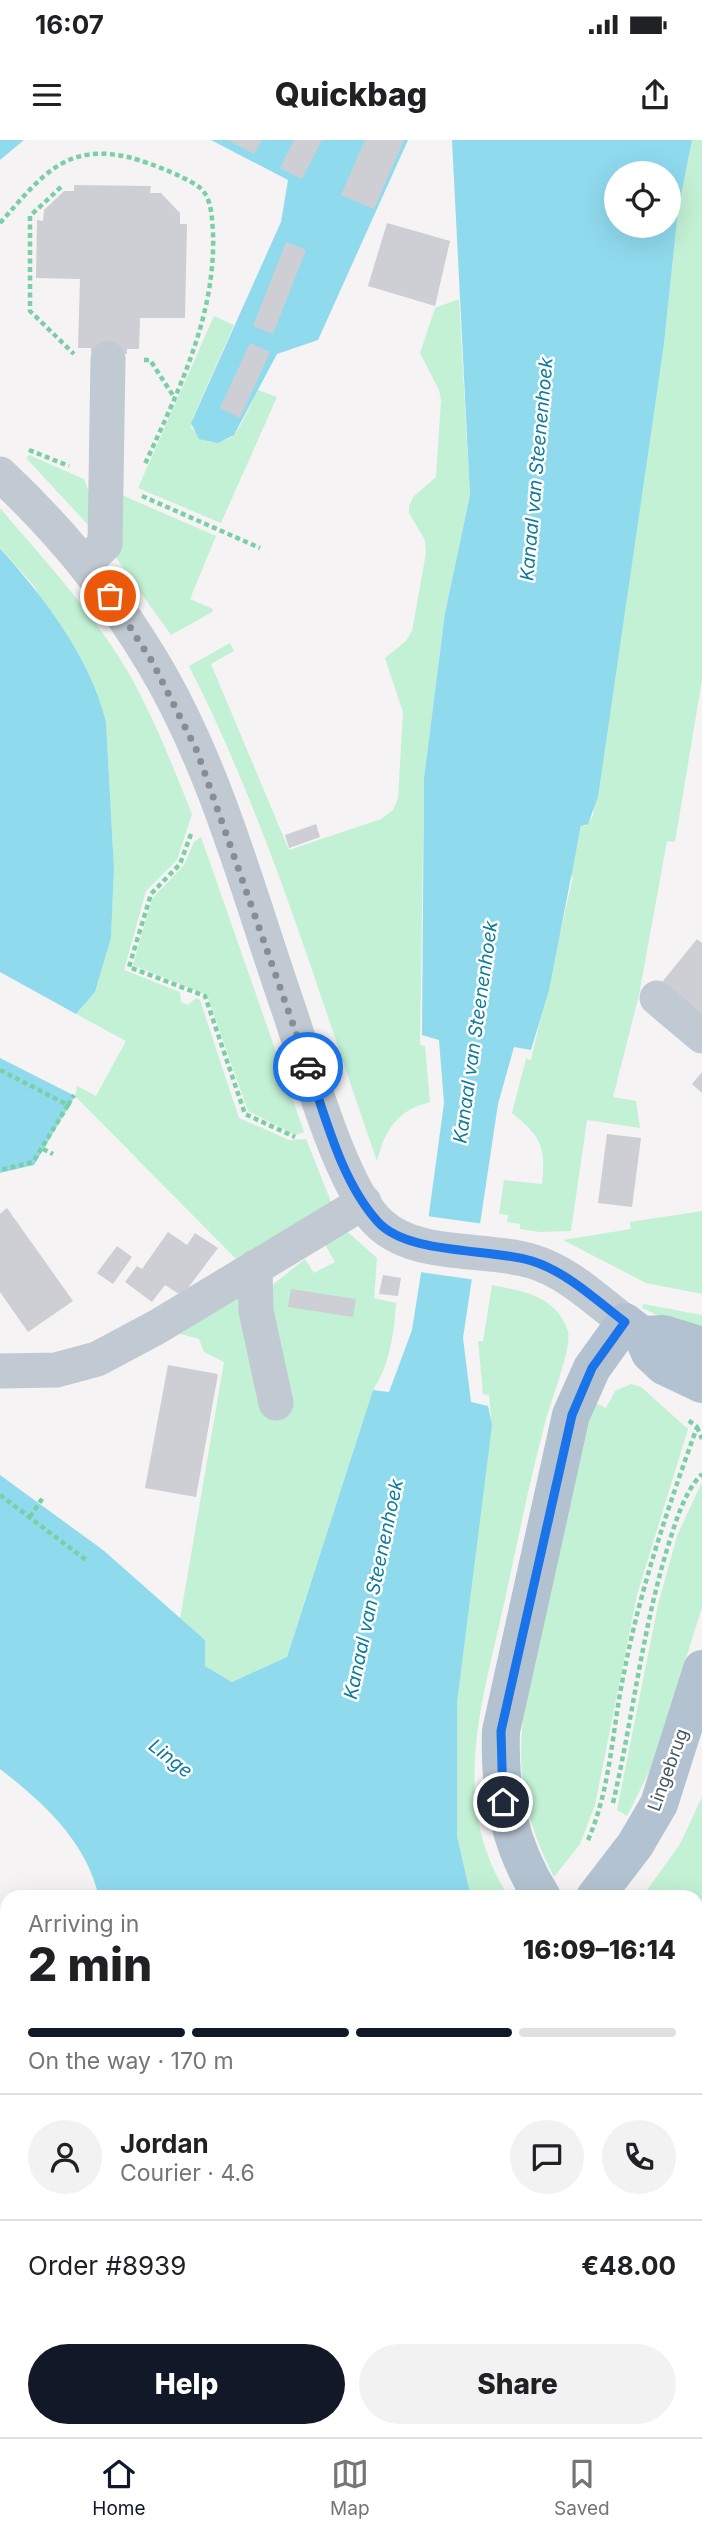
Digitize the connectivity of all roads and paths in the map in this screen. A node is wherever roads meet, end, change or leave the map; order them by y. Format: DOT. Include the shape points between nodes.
graph roads {
  1 [pos="61,187"];
  2 [pos="0,223"];
  3 [pos="108,359"];
  4 [pos="175,398"];
  5 [pos="144,468"];
  6 [pos="0,474"];
  7 [pos="85,563"];
  8 [pos="218,805"];
  9 [pos="657,998"];
  10 [pos="702,1036"];
  11 [pos="0,1070"];
  12 [pos="74,1096"];
  13 [pos="68,1105"];
  14 [pos="329,1128"];
  15 [pos="43,1149"];
  16 [pos="53,1154"];
  17 [pos="0,1170"];
  18 [pos="364,1202"];
  19 [pos="255,1267"];
  20 [pos="634,1329"];
  21 [pos="702,1346"];
  22 [pos="0,1371"];
  23 [pos="701,1401"];
  24 [pos="276,1403"];
  25 [pos="687,1419"];
  26 [pos="697,1427"];
  27 [pos="702,1439"];
  28 [pos="702,1474"];
  29 [pos="0,1495"];
  30 [pos="44,1496"];
  31 [pos="30,1517"];
  32 [pos="86,1559"];
  33 [pos="702,1669"];
  34 [pos="612,1808"];
  35 [pos="583,1849"];
  36 [pos="602,1888"];
  37 [pos="538,1890"];
  1 -- 3 [label="path" via="30,216 30,311 79,359"];
  2 -- 4 [label="path" via="43,177 72,158 93,152 138,160 202,188 208,199 214,251 194,350"];
  3 -- 4 [label="path" via="150,360"];
  3 -- 7 [label="street" via="105,544"];
  4 -- 5 [label="path"];
  6 -- 7 [label="street"];
  7 -- 8 [label="street" via="153,663"];
  8 -- 14 [label="street"];
  8 -- 14 [label="path" via="190,835 180,864 151,894 129,967 205,996 245,1114 294,1137"];
  9 -- 10 [label="street"];
  11 -- 13 [label="path"];
  12 -- 13 [label="path"];
  13 -- 15 [label="path"];
  14 -- 18 [label="street"];
  15 -- 16 [label="path"];
  15 -- 17 [label="path" via="33,1162"];
  18 -- 19 [label="street"];
  18 -- 20 [label="street" via="380,1224 415,1241 547,1266"];
  19 -- 22 [label="street" via="97,1359 56,1370"];
  19 -- 24 [label="street" via="258,1324"];
  20 -- 21 [label="main road"];
  20 -- 23 [label="main road" via="650,1353"];
  20 -- 37 [label="main road" via="592,1368 572,1415 501,1731 500,1767 509,1830"];
  23 -- 26 [label="path"];
  25 -- 26 [label="path"];
  26 -- 27 [label="path"];
  26 -- 35 [label="path" via="647,1576 624,1674 605,1788"];
  28 -- 34 [label="path" via="693,1483 677,1520 660,1574"];
  29 -- 31 [label="path"];
  30 -- 31 [label="path"];
  31 -- 32 [label="path"];
  33 -- 36 [label="main road, Lingebrug" via="659,1804"];
}
